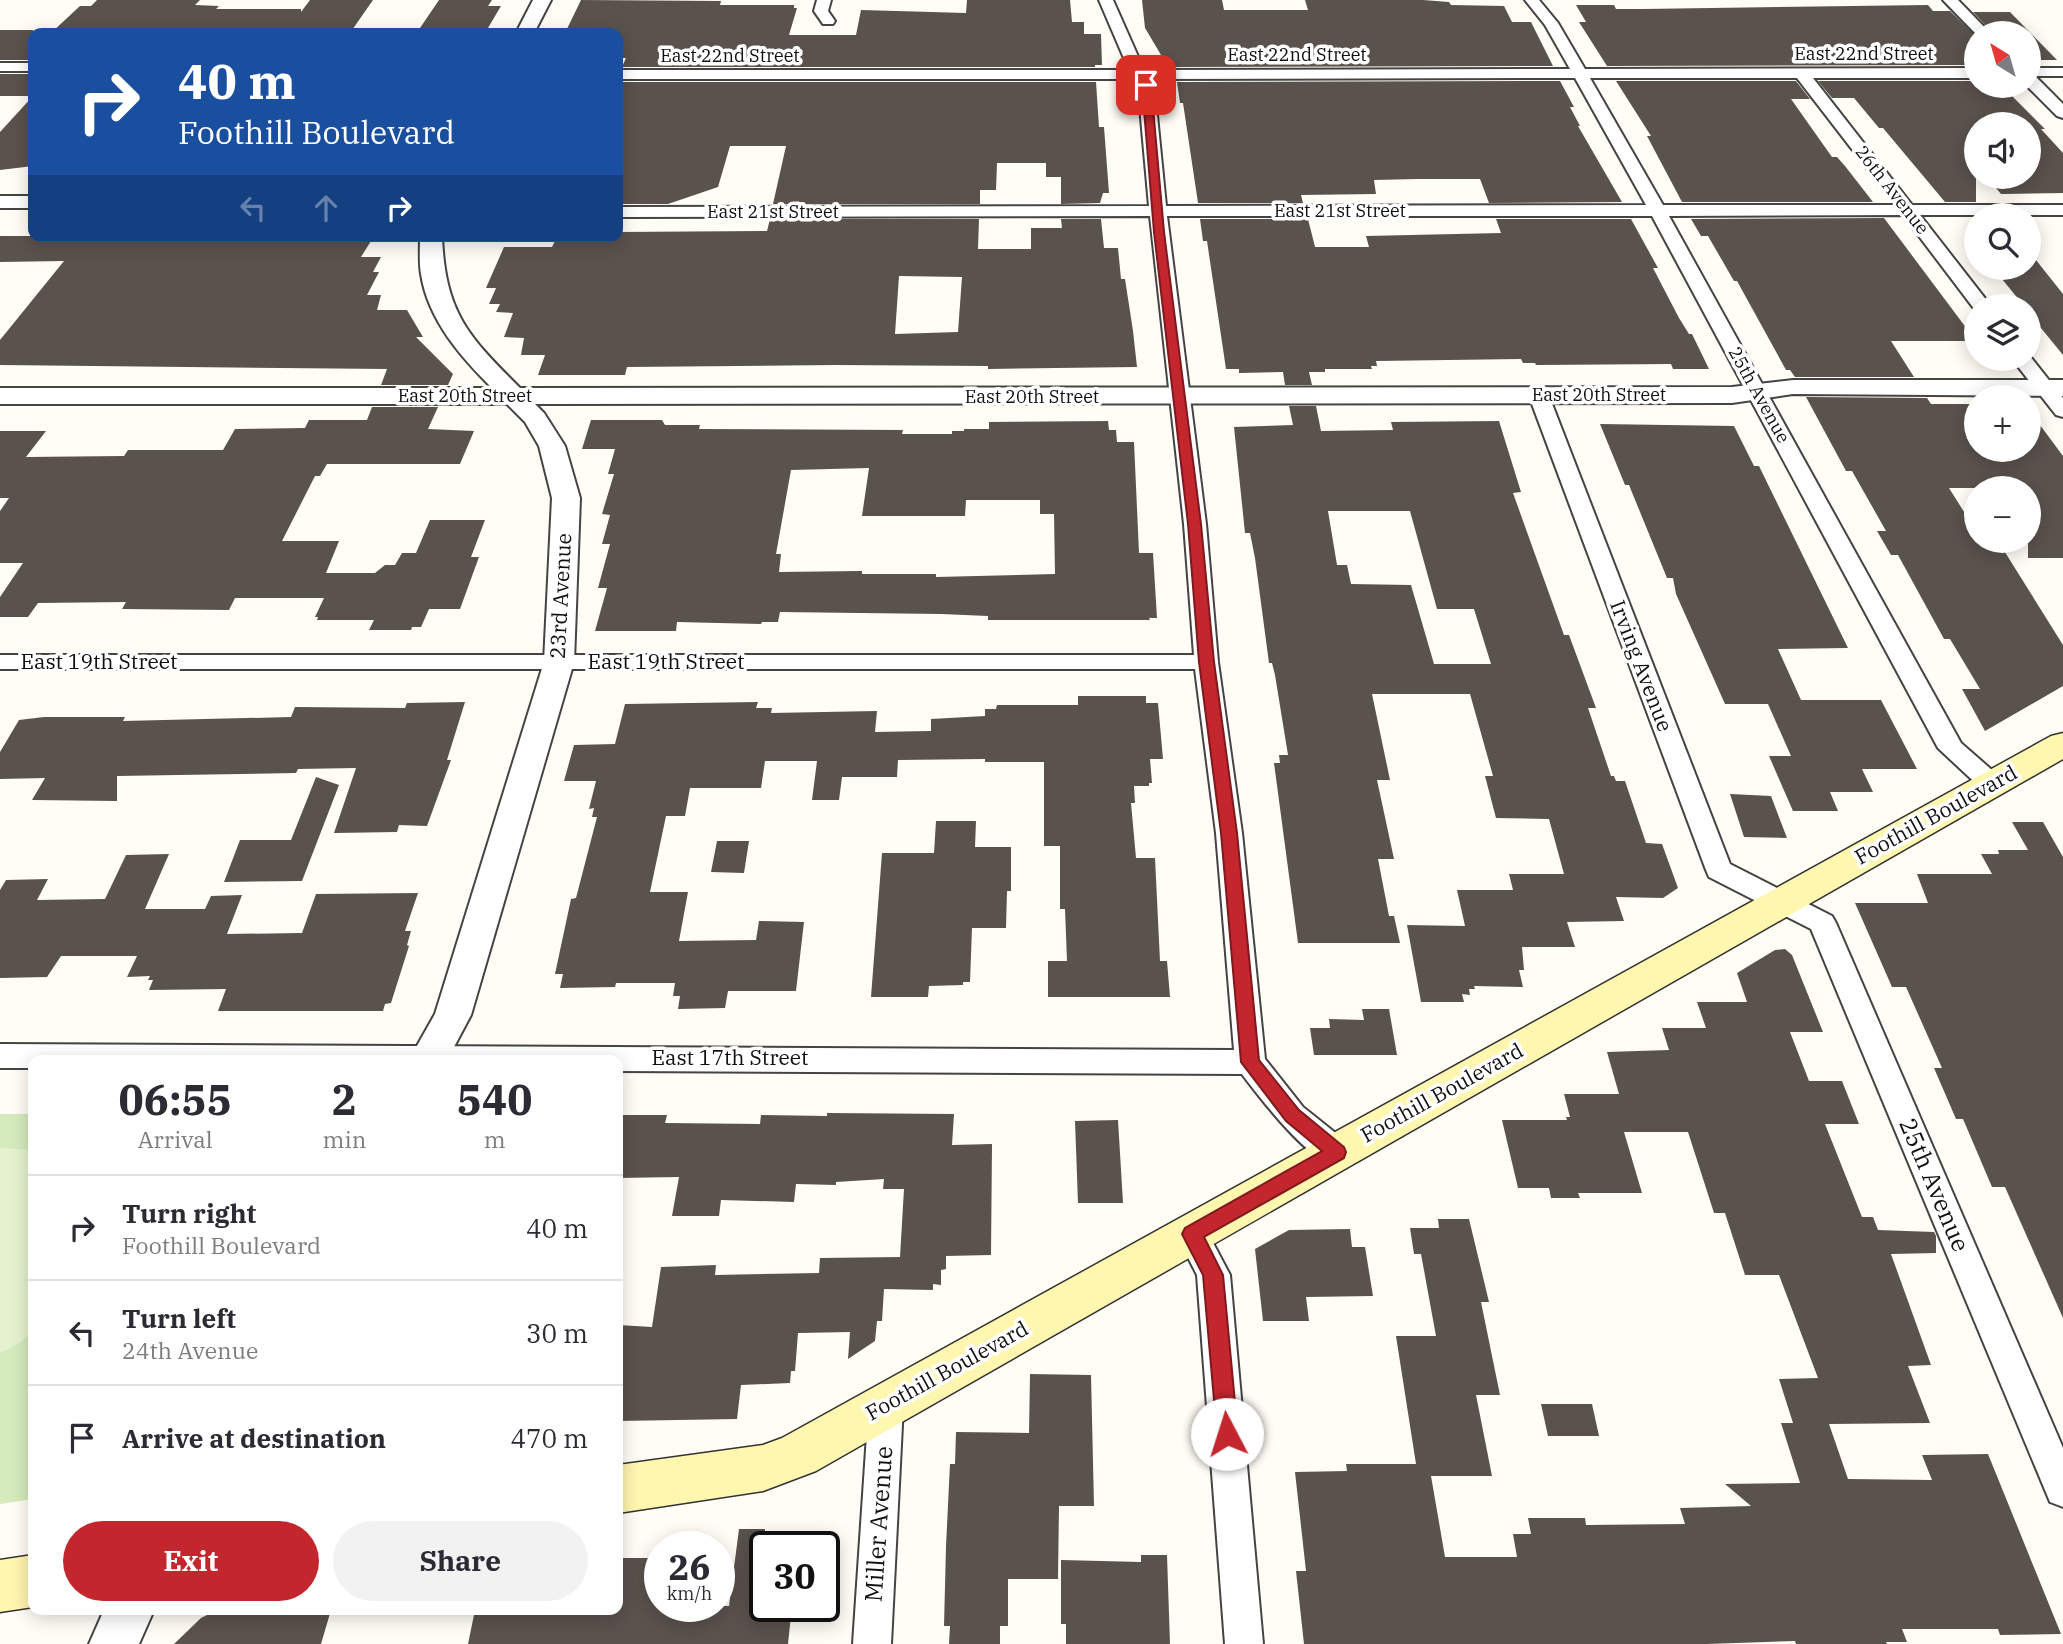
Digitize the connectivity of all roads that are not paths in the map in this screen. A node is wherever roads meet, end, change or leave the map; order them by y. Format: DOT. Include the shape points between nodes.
graph roads {
  1 [pos="542,0"];
  2 [pos="824,0"];
  3 [pos="1106,0"];
  4 [pos="1532,0"];
  5 [pos="1950,0"];
  6 [pos="828,21"];
  7 [pos="1971,21"];
  8 [pos="527,28"];
  9 [pos="0,67"];
  10 [pos="28,67"];
  11 [pos="1964,72"];
  12 [pos="2041,72"];
  13 [pos="2063,72"];
  14 [pos="1580,74"];
  15 [pos="1801,74"];
  16 [pos="623,75"];
  17 [pos="1141,75"];
  18 [pos="2041,91"];
  19 [pos="2063,113"];
  20 [pos="0,202"];
  21 [pos="28,202"];
  22 [pos="1657,209"];
  23 [pos="1907,209"];
  24 [pos="2063,210"];
  25 [pos="623,212"];
  26 [pos="1157,212"];
  27 [pos="431,242"];
  28 [pos="1973,294"];
  29 [pos="2035,371"];
  30 [pos="2054,388"];
  31 [pos="1758,392"];
  32 [pos="0,396"];
  33 [pos="516,396"];
  34 [pos="1539,396"];
  35 [pos="1178,397"];
  36 [pos="2063,411"];
  37 [pos="0,662"];
  38 [pos="559,662"];
  39 [pos="1206,662"];
  40 [pos="2063,744"];
  41 [pos="1992,784"];
  42 [pos="1781,902"];
  43 [pos="431,1055"];
  44 [pos="0,1056"];
  45 [pos="28,1056"];
  46 [pos="623,1059"];
  47 [pos="1250,1062"];
  48 [pos="1337,1152"];
  49 [pos="1192,1234"];
  50 [pos="886,1405"];
  51 [pos="623,1488"];
  52 [pos="2063,1490"];
  53 [pos="28,1582"];
  54 [pos="0,1586"];
  55 [pos="128,1615"];
  56 [pos="113,1644"];
  57 [pos="872,1644"];
  58 [pos="1244,1644"];
  1 -- 8 [label="street"];
  2 -- 6 [label="street" via="821,11"];
  3 -- 17 [label="street"];
  4 -- 14 [label="street, 25th Avenue"];
  5 -- 7 [label="street"];
  9 -- 10 [label="street"];
  11 -- 15 [label="street, East 22nd Street"];
  12 -- 13 [label="street"];
  14 -- 15 [label="street, East 22nd Street"];
  14 -- 17 [label="street, East 22nd Street"];
  14 -- 22 [label="street, 25th Avenue"];
  15 -- 23 [label="street, 26th Avenue"];
  16 -- 17 [label="street, East 22nd Street"];
  17 -- 26 [label="street" via="1146,85"];
  18 -- 19 [label="street"];
  20 -- 21 [label="street"];
  22 -- 23 [label="street, East 21st Street"];
  22 -- 26 [label="street, East 21st Street"];
  22 -- 31 [label="street, 25th Avenue"];
  23 -- 24 [label="street, East 21st Street"];
  23 -- 28 [label="street, 26th Avenue"];
  25 -- 26 [label="street, East 21st Street"];
  26 -- 35 [label="street"];
  27 -- 33 [label="street, 23rd Avenue" via="432,273 451,324 482,364"];
  29 -- 30 [label="street"];
  30 -- 31 [label="street, East 20th Street" via="1793,387"];
  30 -- 36 [label="street"];
  31 -- 34 [label="street, East 20th Street"];
  31 -- 41 [label="street, 25th Avenue" via="1951,748"];
  32 -- 33 [label="street, East 20th Street"];
  33 -- 35 [label="street, East 20th Street"];
  33 -- 38 [label="street, 23rd Avenue" via="552,446 566,498"];
  34 -- 35 [label="street, East 20th Street"];
  34 -- 42 [label="street, Irving Avenue" via="1719,870"];
  35 -- 39 [label="street" via="1195,524"];
  37 -- 38 [label="street, East 19th Street"];
  38 -- 39 [label="street, East 19th Street"];
  38 -- 43 [label="street, 23rd Avenue" via="453,1015"];
  39 -- 47 [label="street" via="1229,833"];
  40 -- 41 [label="main road, Foothill Boulevard"];
  41 -- 42 [label="main road, Foothill Boulevard"];
  42 -- 48 [label="main road, Foothill Boulevard"];
  42 -- 52 [label="street, 25th Avenue" via="1822,923"];
  44 -- 45 [label="street, East 17th Street"];
  46 -- 47 [label="street, East 17th Street"];
  47 -- 48 [label="street" via="1292,1116"];
  48 -- 49 [label="main road, Foothill Boulevard"];
  49 -- 50 [label="main road, Foothill Boulevard"];
  49 -- 58 [label="street" via="1213,1275"];
  50 -- 51 [label="main road, Foothill Boulevard" via="798,1455 763,1468"];
  50 -- 57 [label="street, Miller Avenue"];
  53 -- 54 [label="main road"];
  55 -- 56 [label="street"];
}
